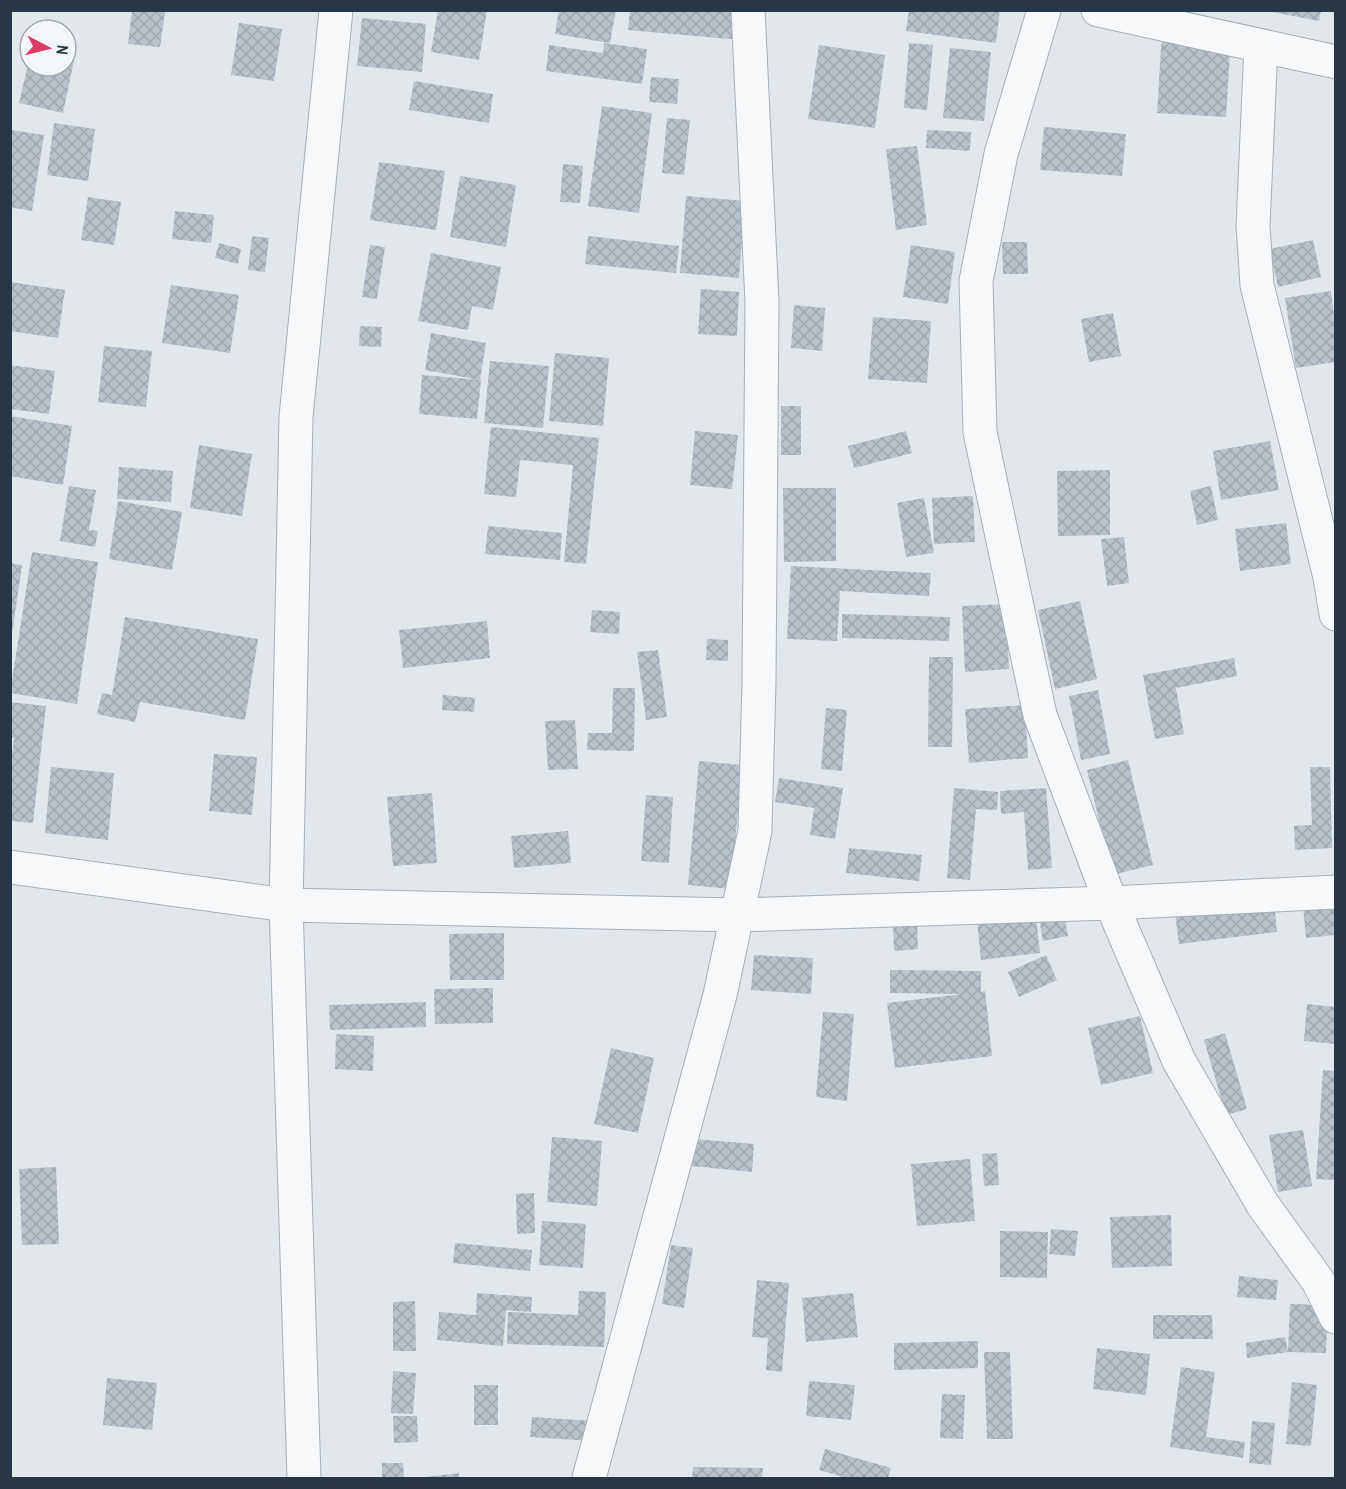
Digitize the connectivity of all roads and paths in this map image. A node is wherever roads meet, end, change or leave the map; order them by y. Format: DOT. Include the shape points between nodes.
graph roads {
  1 [pos="336,10"];
  2 [pos="748,10"];
  3 [pos="1044,10"];
  4 [pos="1098,10"];
  5 [pos="1261,46"];
  6 [pos="1335,62"];
  7 [pos="1323,500"];
  8 [pos="1335,614"];
  9 [pos="10,867"];
  10 [pos="1335,892"];
  11 [pos="1111,903"];
  12 [pos="286,905"];
  13 [pos="737,915"];
  14 [pos="1335,1317"];
  15 [pos="304,1479"];
  16 [pos="589,1479"];
  1 -- 12 [label="street" via="296,417"];
  2 -- 13 [label="street" via="762,302 759,669 755,831"];
  3 -- 11 [label="street" via="1001,154 976,281 980,432 1040,715"];
  4 -- 5 [label="street"];
  5 -- 6 [label="street"];
  5 -- 7 [label="street" via="1253,226 1257,285"];
  7 -- 8 [label="street"];
  9 -- 12 [label="street"];
  10 -- 11 [label="street"];
  11 -- 13 [label="street"];
  11 -- 14 [label="street" via="1179,1061 1263,1205 1318,1281"];
  12 -- 13 [label="street"];
  12 -- 15 [label="street"];
  13 -- 16 [label="street" via="720,995"];
}
